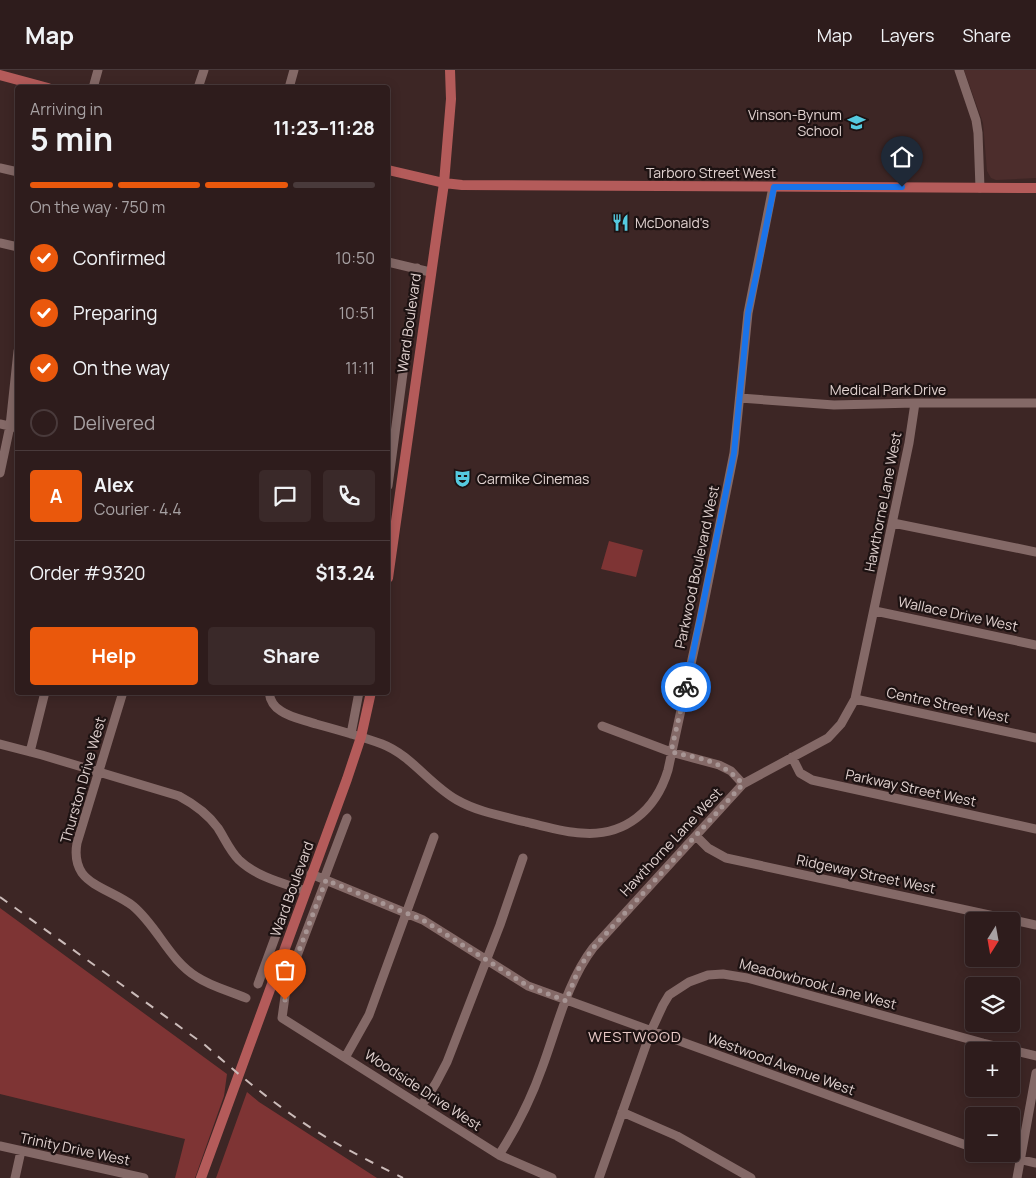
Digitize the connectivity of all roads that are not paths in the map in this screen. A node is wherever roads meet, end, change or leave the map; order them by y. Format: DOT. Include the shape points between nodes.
graph roads {
  1 [pos="98,70"];
  2 [pos="204,70"];
  3 [pos="294,70"];
  4 [pos="450,70"];
  5 [pos="959,70"];
  6 [pos="0,75"];
  7 [pos="37,85"];
  8 [pos="94,85"];
  9 [pos="199,85"];
  10 [pos="290,85"];
  11 [pos="0,168"];
  12 [pos="390,170"];
  13 [pos="15,171"];
  14 [pos="444,183"];
  15 [pos="774,187"];
  16 [pos="980,188"];
  17 [pos="1036,188"];
  18 [pos="0,243"];
  19 [pos="15,246"];
  20 [pos="390,262"];
  21 [pos="417,268"];
  22 [pos="430,272"];
  23 [pos="740,398"];
  24 [pos="915,403"];
  25 [pos="1036,404"];
  26 [pos="15,408"];
  27 [pos="0,424"];
  28 [pos="14,427"];
  29 [pos="390,471"];
  30 [pos="0,472"];
  31 [pos="893,522"];
  32 [pos="1036,552"];
  33 [pos="390,563"];
  34 [pos="875,611"];
  35 [pos="1036,645"];
  36 [pos="44,695"];
  37 [pos="122,695"];
  38 [pos="270,695"];
  39 [pos="358,695"];
  40 [pos="370,695"];
  41 [pos="855,699"];
  42 [pos="602,726"];
  43 [pos="350,734"];
  44 [pos="361,737"];
  45 [pos="1036,738"];
  46 [pos="0,744"];
  47 [pos="30,752"];
  48 [pos="671,752"];
  49 [pos="792,757"];
  50 [pos="99,772"];
  51 [pos="743,784"];
  52 [pos="347,818"];
  53 [pos="1036,829"];
  54 [pos="696,836"];
  55 [pos="434,837"];
  56 [pos="523,858"];
  57 [pos="311,874"];
  58 [pos="325,879"];
  59 [pos="306,891"];
  60 [pos="406,913"];
  61 [pos="283,916"];
  62 [pos="1036,925"];
  63 [pos="274,941"];
  64 [pos="286,945"];
  65 [pos="486,960"];
  66 [pos="258,984"];
  67 [pos="246,998"];
  68 [pos="566,1001"];
  69 [pos="651,1031"];
  70 [pos="346,1056"];
  71 [pos="1036,1056"];
  72 [pos="1036,1073"];
  73 [pos="422,1105"];
  74 [pos="622,1112"];
  75 [pos="965,1145"];
  76 [pos="0,1146"];
  77 [pos="21,1151"];
  78 [pos="499,1155"];
  79 [pos="1020,1160"];
  80 [pos="1020,1162"];
  81 [pos="1036,1163"];
  82 [pos="15,1178"];
  83 [pos="144,1178"];
  84 [pos="201,1178"];
  85 [pos="552,1178"];
  86 [pos="599,1178"];
  87 [pos="751,1178"];
  88 [pos="1017,1178"];
  1 -- 8 [label="street"];
  2 -- 9 [label="street"];
  3 -- 10 [label="street"];
  4 -- 14 [label="main road, Ward Boulevard"];
  5 -- 16 [label="street" via="976,120"];
  6 -- 7 [label="main road"];
  11 -- 13 [label="street"];
  12 -- 14 [label="main road, Tarboro Street West"];
  14 -- 15 [label="main road, Tarboro Street West"];
  14 -- 22 [label="main road, Ward Boulevard"];
  15 -- 16 [label="main road, Tarboro Street West"];
  15 -- 23 [label="street, Parkwood Boulevard West" via="748,313"];
  16 -- 17 [label="main road, Tarboro Street West"];
  18 -- 19 [label="street"];
  20 -- 21 [label="street"];
  21 -- 22 [label="street"];
  21 -- 29 [label="street"];
  22 -- 33 [label="main road, Ward Boulevard"];
  23 -- 24 [label="street, Medical Park Drive" via="834,404"];
  23 -- 48 [label="street, Parkwood Boulevard West" via="725,501"];
  24 -- 25 [label="street, Medical Park Drive"];
  24 -- 31 [label="street, Hawthorne Lane West"];
  26 -- 28 [label="street"];
  27 -- 28 [label="street"];
  28 -- 30 [label="street"];
  31 -- 32 [label="street"];
  31 -- 34 [label="street, Hawthorne Lane West"];
  34 -- 35 [label="street, Wallace Drive West"];
  34 -- 41 [label="street, Hawthorne Lane West"];
  36 -- 47 [label="street"];
  37 -- 50 [label="street, Thurston Drive West"];
  38 -- 43 [label="street, Parkwood Boulevard West" via="272,702 285,714"];
  39 -- 43 [label="street"];
  40 -- 44 [label="main road, Ward Boulevard"];
  41 -- 45 [label="street, Centre Street West"];
  41 -- 49 [label="street, Hawthorne Lane West" via="841,724 828,738"];
  42 -- 48 [label="street"];
  43 -- 44 [label="street, Parkwood Boulevard West"];
  44 -- 48 [label="street, Parkwood Boulevard West" via="394,750 462,803 489,813 583,834 616,829 645,812 660,791"];
  44 -- 57 [label="main road, Ward Boulevard"];
  46 -- 47 [label="street"];
  47 -- 50 [label="street"];
  48 -- 51 [label="street" via="720,765"];
  49 -- 51 [label="street, Hawthorne Lane West"];
  49 -- 53 [label="street, Parkway Street West" via="800,772 812,780"];
  50 -- 59 [label="street" via="179,796 192,803 212,821 233,853 247,866 260,875"];
  50 -- 67 [label="street, Thurston Drive West" via="77,843 76,858 82,872 92,882 121,897 140,912 188,970 208,983"];
  51 -- 54 [label="street, Hawthorne Lane West"];
  52 -- 58 [label="street"];
  54 -- 62 [label="street, Ridgeway Street West" via="708,848 726,858"];
  54 -- 68 [label="street, Hawthorne Lane West" via="593,948 579,968"];
  55 -- 60 [label="street"];
  56 -- 65 [label="street"];
  57 -- 58 [label="street, Westwood Avenue West"];
  57 -- 59 [label="main road, Ward Boulevard"];
  58 -- 60 [label="street, Westwood Avenue West"];
  58 -- 70 [label="street, Woodside Drive West" via="287,982 282,1018"];
  59 -- 64 [label="main road, Ward Boulevard"];
  60 -- 65 [label="street, Westwood Avenue West" via="423,920"];
  60 -- 70 [label="street" via="369,1015"];
  61 -- 63 [label="street"];
  63 -- 64 [label="street"];
  63 -- 66 [label="street"];
  64 -- 84 [label="main road, Ward Boulevard"];
  65 -- 68 [label="street, Westwood Avenue West" via="528,986"];
  65 -- 73 [label="street" via="447,1062"];
  68 -- 69 [label="street, Westwood Avenue West"];
  68 -- 78 [label="street, Hawthorne Lane West" via="536,1086"];
  69 -- 71 [label="street, Meadowbrook Lane West" via="669,995 701,977 723,974"];
  69 -- 74 [label="street, Meadowbrook Lane West"];
  69 -- 75 [label="street, Westwood Avenue West"];
  70 -- 73 [label="street, Woodside Drive West"];
  72 -- 79 [label="street"];
  73 -- 78 [label="street, Woodside Drive West"];
  74 -- 86 [label="street, Meadowbrook Lane West"];
  74 -- 87 [label="street" via="677,1136"];
  76 -- 77 [label="street, Trinity Drive West"];
  77 -- 82 [label="street"];
  77 -- 83 [label="street, Trinity Drive West"];
  78 -- 85 [label="street, Woodside Drive West"];
  79 -- 81 [label="street"];
  80 -- 88 [label="street"];
}
